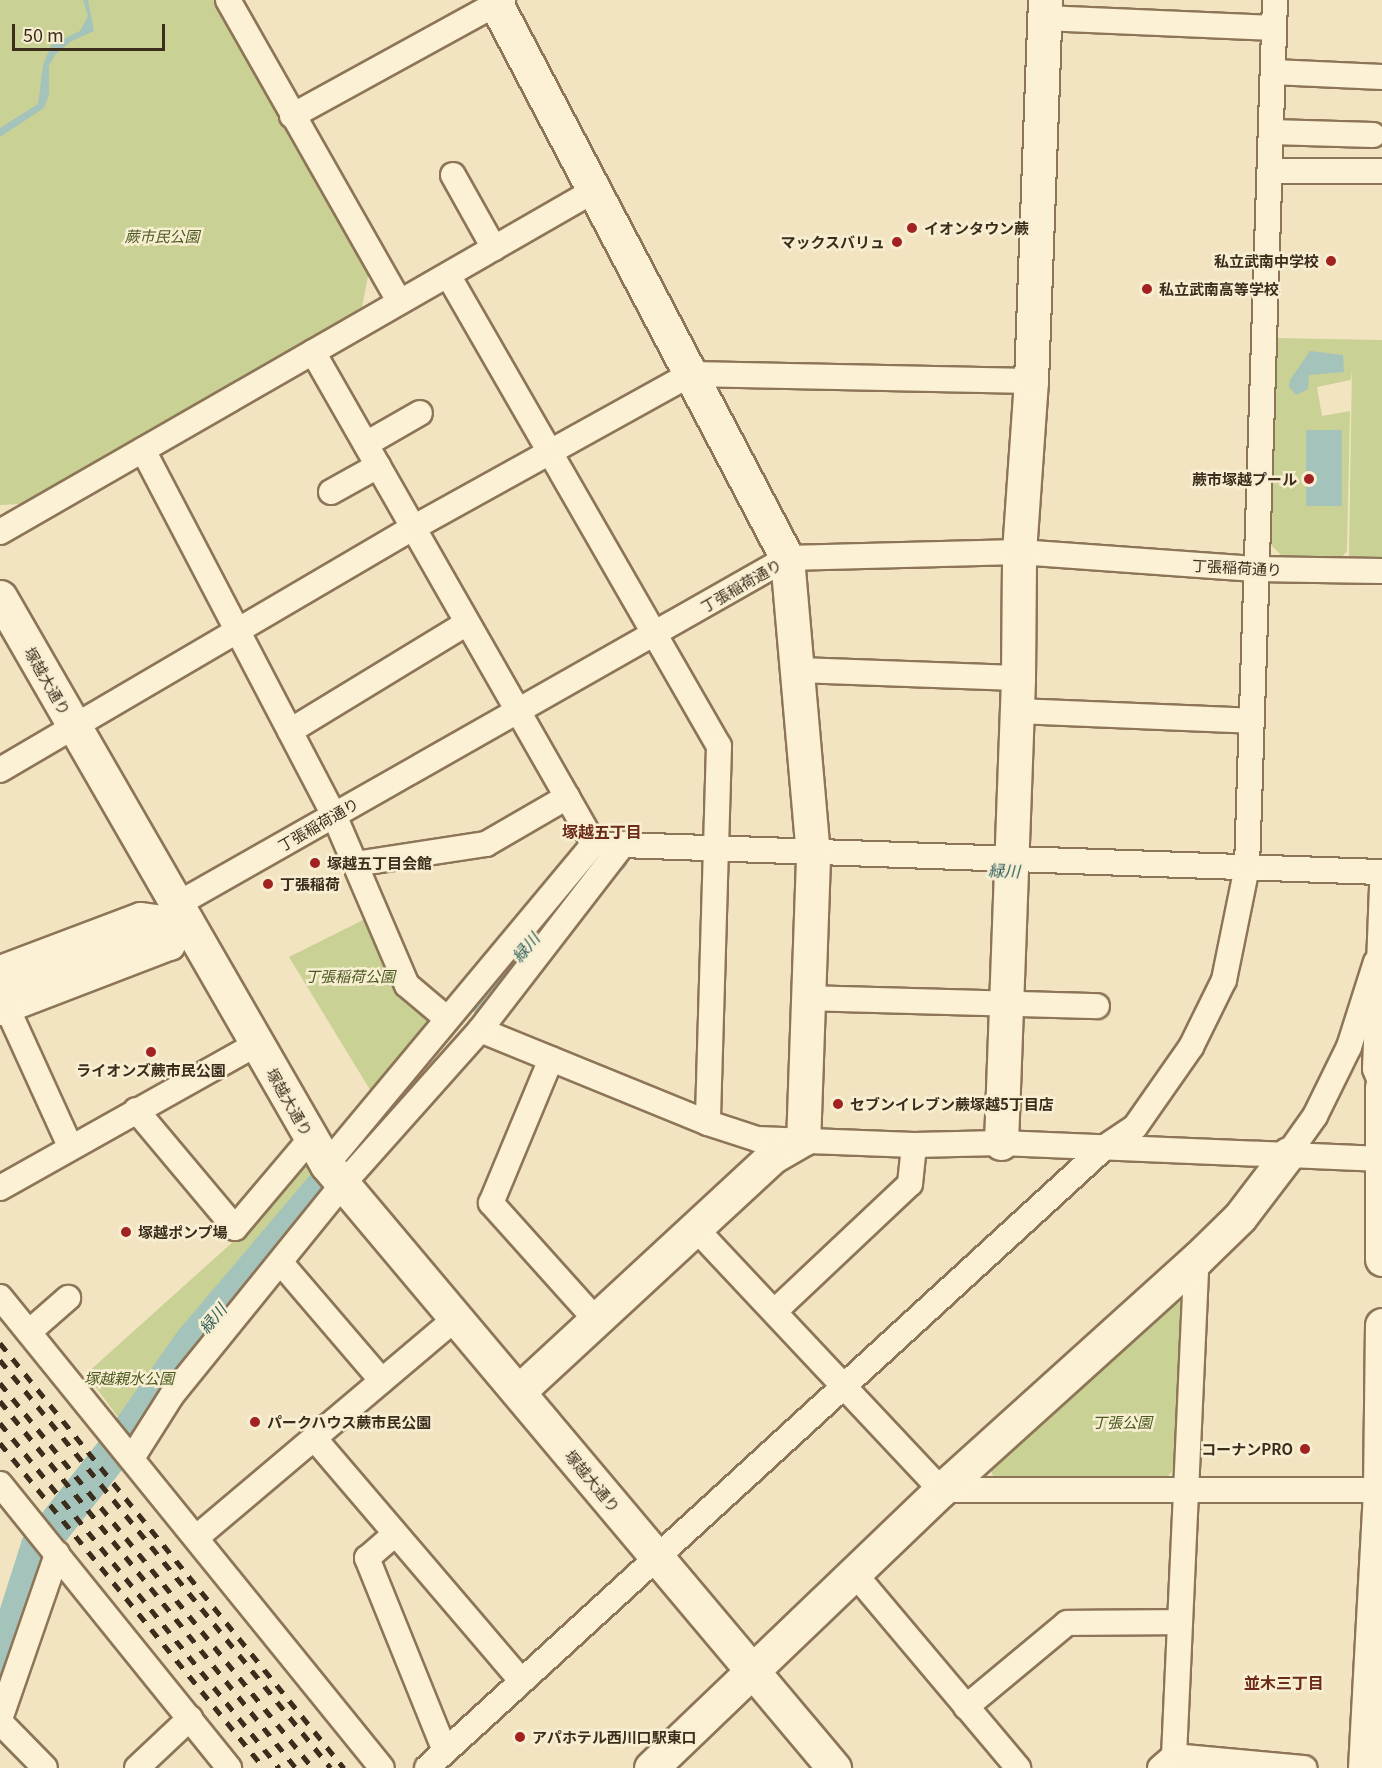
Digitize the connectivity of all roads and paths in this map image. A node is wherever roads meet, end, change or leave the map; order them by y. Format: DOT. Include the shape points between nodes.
graph roads {
  1 [pos="228,0"];
  2 [pos="1275,0"];
  3 [pos="498,1"];
  4 [pos="1045,9"];
  5 [pos="1274,28"];
  6 [pos="1273,72"];
  7 [pos="1382,77"];
  8 [pos="292,116"];
  9 [pos="1271,132"];
  10 [pos="1373,135"];
  11 [pos="1270,171"];
  12 [pos="1382,171"];
  13 [pos="453,175"];
  14 [pos="595,190"];
  15 [pos="494,248"];
  16 [pos="448,275"];
  17 [pos="399,301"];
  18 [pos="313,352"];
  19 [pos="690,374"];
  20 [pos="1031,381"];
  21 [pos="420,413"];
  22 [pos="366,444"];
  23 [pos="143,450"];
  24 [pos="549,452"];
  25 [pos="378,466"];
  26 [pos="331,492"];
  27 [pos="413,528"];
  28 [pos="0,532"];
  29 [pos="1019,552"];
  30 [pos="787,558"];
  31 [pos="1258,569"];
  32 [pos="1382,571"];
  33 [pos="0,597"];
  34 [pos="467,623"];
  35 [pos="239,633"];
  36 [pos="653,635"];
  37 [pos="797,670"];
  38 [pos="1018,678"];
  39 [pos="518,711"];
  40 [pos="1017,711"];
  41 [pos="1251,721"];
  42 [pos="74,727"];
  43 [pos="290,731"];
  44 [pos="0,770"];
  45 [pos="567,797"];
  46 [pos="334,815"];
  47 [pos="594,844"];
  48 [pos="622,845"];
  49 [pos="715,855"];
  50 [pos="813,862"];
  51 [pos="355,864"];
  52 [pos="1011,868"];
  53 [pos="1382,872"];
  54 [pos="1246,875"];
  55 [pos="1382,884"];
  56 [pos="1382,889"];
  57 [pos="181,913"];
  58 [pos="1376,962"];
  59 [pos="0,968"];
  60 [pos="807,998"];
  61 [pos="1006,1002"];
  62 [pos="3,1005"];
  63 [pos="1097,1006"];
  64 [pos="446,1018"];
  65 [pos="480,1030"];
  66 [pos="257,1044"];
  67 [pos="551,1059"];
  68 [pos="1382,1086"];
  69 [pos="136,1110"];
  70 [pos="708,1123"];
  71 [pos="803,1139"];
  72 [pos="1001,1143"];
  73 [pos="915,1145"];
  74 [pos="70,1146"];
  75 [pos="1105,1147"];
  76 [pos="1287,1154"];
  77 [pos="1382,1159"];
  78 [pos="330,1167"];
  79 [pos="0,1188"];
  80 [pos="697,1230"];
  81 [pos="1197,1259"];
  82 [pos="1382,1259"];
  83 [pos="281,1263"];
  84 [pos="0,1297"];
  85 [pos="68,1298"];
  86 [pos="775,1311"];
  87 [pos="456,1318"];
  88 [pos="597,1321"];
  89 [pos="1382,1325"];
  90 [pos="28,1332"];
  91 [pos="382,1381"];
  92 [pos="846,1387"];
  93 [pos="518,1392"];
  94 [pos="315,1438"];
  95 [pos="132,1457"];
  96 [pos="0,1484"];
  97 [pos="1184,1489"];
  98 [pos="942,1490"];
  99 [pos="1381,1490"];
  100 [pos="395,1534"];
  101 [pos="196,1537"];
  102 [pos="56,1554"];
  103 [pos="656,1555"];
  104 [pos="854,1573"];
  105 [pos="1179,1622"];
  106 [pos="753,1672"];
  107 [pos="520,1680"];
  108 [pos="966,1707"];
  109 [pos="190,1718"];
  110 [pos="0,1721"];
  111 [pos="444,1751"];
  112 [pos="1167,1762"];
  113 [pos="45,1768"];
  114 [pos="137,1768"];
  115 [pos="230,1768"];
  116 [pos="382,1768"];
  117 [pos="427,1768"];
  118 [pos="651,1768"];
  119 [pos="834,1768"];
  120 [pos="1018,1768"];
  121 [pos="1304,1768"];
  122 [pos="1365,1768"];
  1 -- 8 [label="street"];
  2 -- 5 [label="street"];
  3 -- 8 [label="street"];
  3 -- 14 [label="street"];
  4 -- 5 [label="street"];
  4 -- 20 [label="street"];
  5 -- 6 [label="street"];
  6 -- 7 [label="street"];
  6 -- 9 [label="street"];
  8 -- 17 [label="street"];
  9 -- 10 [label="street"];
  9 -- 11 [label="street"];
  11 -- 12 [label="street"];
  11 -- 31 [label="street"];
  13 -- 15 [label="street"];
  14 -- 15 [label="street"];
  14 -- 19 [label="street"];
  15 -- 16 [label="street"];
  16 -- 17 [label="street"];
  16 -- 24 [label="street"];
  17 -- 18 [label="street"];
  18 -- 22 [label="street"];
  18 -- 23 [label="street"];
  19 -- 20 [label="street"];
  19 -- 24 [label="street"];
  19 -- 30 [label="street"];
  20 -- 29 [label="street"];
  21 -- 22 [label="street"];
  22 -- 25 [label="street"];
  23 -- 28 [label="street"];
  23 -- 35 [label="street"];
  24 -- 27 [label="street"];
  24 -- 36 [label="street"];
  25 -- 26 [label="street"];
  25 -- 27 [label="street"];
  27 -- 34 [label="street"];
  27 -- 35 [label="street"];
  29 -- 30 [label="street, 丁張稲荷通り"];
  29 -- 31 [label="street, 丁張稲荷通り"];
  29 -- 38 [label="street"];
  30 -- 36 [label="street, 丁張稲荷通り"];
  30 -- 37 [label="street"];
  31 -- 32 [label="street, 丁張稲荷通り"];
  31 -- 41 [label="street"];
  33 -- 42 [label="street, 塚越大通り"];
  34 -- 39 [label="street"];
  34 -- 43 [label="street"];
  35 -- 42 [label="street"];
  35 -- 43 [label="street"];
  36 -- 39 [label="street, 丁張稲荷通り"];
  36 -- 49 [label="street" via="719,746"];
  37 -- 38 [label="street"];
  37 -- 50 [label="street"];
  38 -- 40 [label="street"];
  39 -- 45 [label="street"];
  39 -- 46 [label="street, 丁張稲荷通り"];
  40 -- 41 [label="street"];
  40 -- 52 [label="street"];
  41 -- 54 [label="street"];
  42 -- 44 [label="street"];
  42 -- 57 [label="street, 塚越大通り"];
  43 -- 46 [label="street"];
  45 -- 47 [label="street"];
  45 -- 51 [label="street" via="486,844"];
  46 -- 51 [label="street"];
  46 -- 57 [label="street, 丁張稲荷通り"];
  47 -- 48 [label="street"];
  47 -- 64 [label="street"];
  48 -- 49 [label="street"];
  48 -- 65 [label="street"];
  49 -- 50 [label="street"];
  49 -- 70 [label="street"];
  50 -- 52 [label="street"];
  50 -- 60 [label="street"];
  51 -- 64 [label="street" via="407,985"];
  52 -- 54 [label="street"];
  52 -- 61 [label="street"];
  53 -- 54 [label="street"];
  54 -- 75 [label="street" via="1224,980 1191,1047 1135,1127"];
  55 -- 56 [label="street"];
  56 -- 58 [label="street"];
  57 -- 59 [label="street" via="140,915"];
  57 -- 62 [label="street" via="156,933"];
  57 -- 62 [label="street" via="172,947"];
  57 -- 66 [label="street, 塚越大通り"];
  58 -- 68 [label="street" via="1375,1069"];
  58 -- 76 [label="street" via="1349,1047 1315,1116"];
  60 -- 61 [label="street"];
  60 -- 71 [label="street"];
  61 -- 63 [label="street"];
  61 -- 72 [label="street"];
  62 -- 74 [label="street"];
  64 -- 78 [label="street"];
  65 -- 67 [label="street"];
  65 -- 78 [label="street"];
  66 -- 69 [label="street"];
  66 -- 78 [label="street, 塚越大通り"];
  67 -- 70 [label="street"];
  67 -- 88 [label="street" via="491,1203"];
  68 -- 77 [label="street"];
  69 -- 74 [label="street"];
  69 -- 78 [label="street" via="235,1228"];
  70 -- 71 [label="street" via="757,1139"];
  71 -- 73 [label="street"];
  71 -- 80 [label="street" via="773,1156"];
  72 -- 73 [label="street"];
  72 -- 75 [label="street"];
  73 -- 86 [label="street" via="910,1184"];
  74 -- 79 [label="street"];
  75 -- 76 [label="street"];
  75 -- 92 [label="street"];
  76 -- 77 [label="street"];
  76 -- 81 [label="street" via="1240,1217"];
  77 -- 82 [label="street"];
  78 -- 83 [label="street"];
  78 -- 87 [label="street, 塚越大通り"];
  80 -- 86 [label="street"];
  80 -- 88 [label="street"];
  81 -- 97 [label="street"];
  81 -- 98 [label="street"];
  83 -- 91 [label="street"];
  83 -- 95 [label="street" via="172,1395"];
  84 -- 90 [label="street"];
  85 -- 90 [label="street"];
  86 -- 92 [label="street"];
  87 -- 91 [label="street"];
  87 -- 93 [label="street, 塚越大通り"];
  88 -- 93 [label="street"];
  89 -- 99 [label="street"];
  90 -- 95 [label="street"];
  91 -- 94 [label="street"];
  92 -- 98 [label="street"];
  92 -- 103 [label="street"];
  93 -- 103 [label="street, 塚越大通り"];
  94 -- 100 [label="street"];
  94 -- 101 [label="street"];
  95 -- 101 [label="street"];
  96 -- 102 [label="street"];
  97 -- 98 [label="street"];
  97 -- 99 [label="street"];
  97 -- 105 [label="street"];
  98 -- 104 [label="street"];
  99 -- 122 [label="street"];
  100 -- 107 [label="street"];
  100 -- 111 [label="street" via="367,1558"];
  101 -- 116 [label="street"];
  102 -- 109 [label="street"];
  102 -- 110 [label="street"];
  103 -- 106 [label="street, 塚越大通り"];
  103 -- 107 [label="street"];
  104 -- 106 [label="street"];
  104 -- 108 [label="street"];
  105 -- 108 [label="street" via="1067,1623"];
  105 -- 112 [label="street"];
  106 -- 118 [label="street"];
  106 -- 119 [label="street, 塚越大通り"];
  107 -- 111 [label="street"];
  108 -- 120 [label="street"];
  109 -- 114 [label="street"];
  109 -- 115 [label="street"];
  110 -- 113 [label="street"];
  111 -- 117 [label="street"];
  112 -- 121 [label="street"];
}
